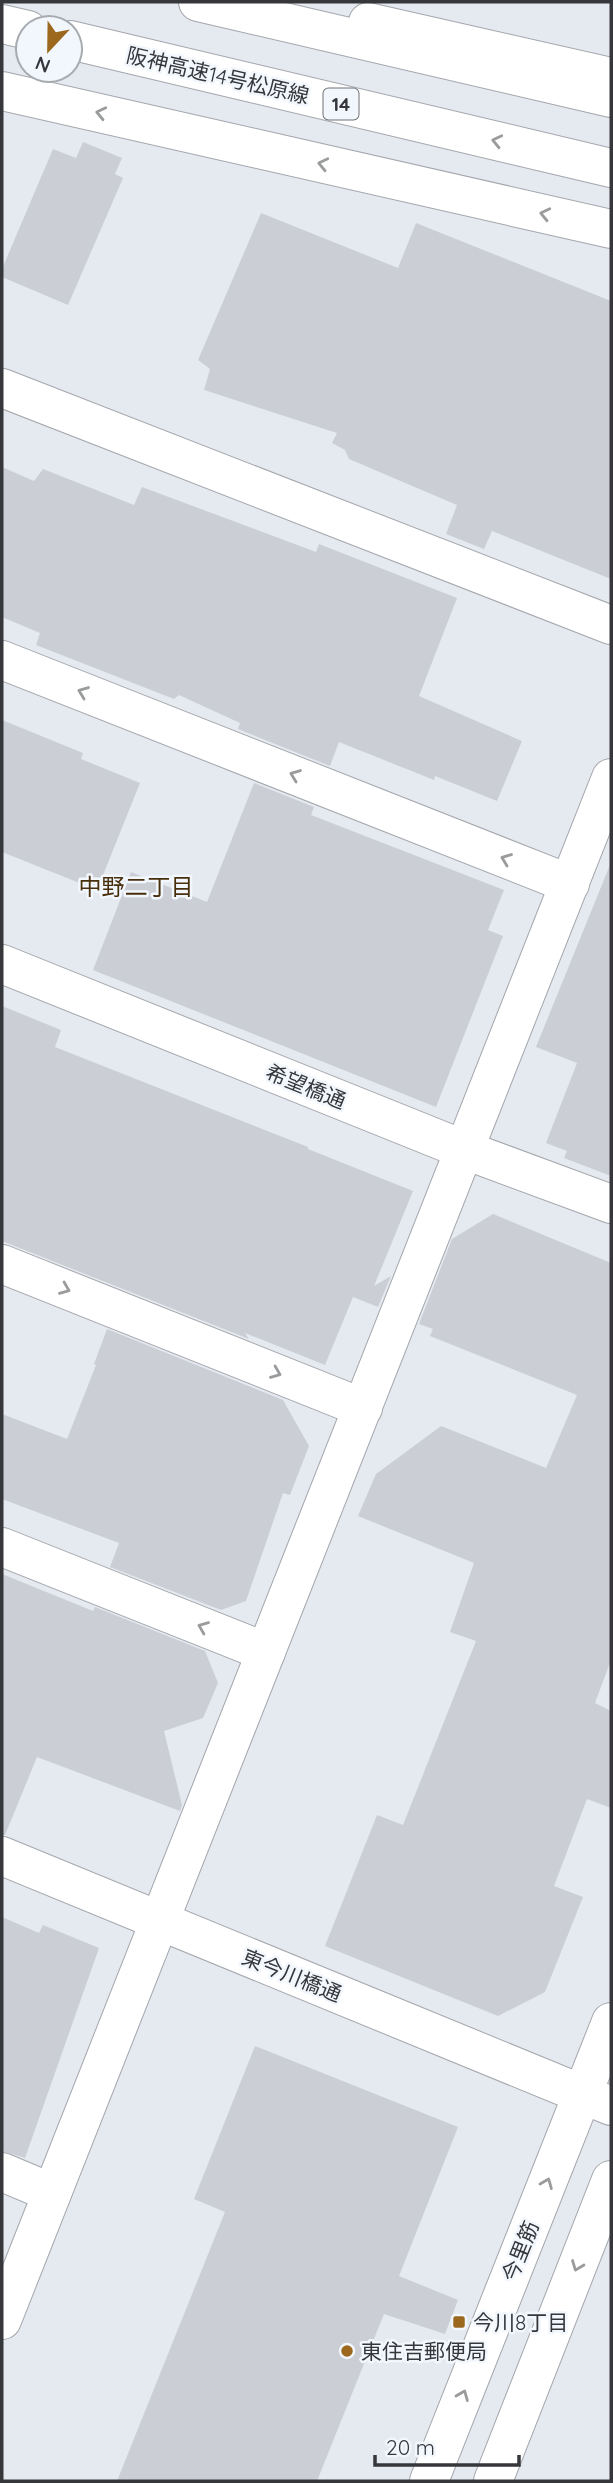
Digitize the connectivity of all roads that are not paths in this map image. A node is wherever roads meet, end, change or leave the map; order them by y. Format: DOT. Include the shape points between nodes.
graph roads {
  1 [pos="198,2"];
  2 [pos="278,2"];
  3 [pos="84,43"];
  4 [pos="611,77"];
  5 [pos="2,91"];
  6 [pos="611,98"];
  7 [pos="611,167"];
  8 [pos="611,229"];
  9 [pos="2,388"];
  10 [pos="611,625"];
  11 [pos="2,660"];
  12 [pos="611,778"];
  13 [pos="570,884"];
  14 [pos="2,964"];
  15 [pos="465,1150"];
  16 [pos="611,1204"];
  17 [pos="2,1264"];
  18 [pos="363,1408"];
  19 [pos="2,1547"];
  20 [pos="266,1652"];
  21 [pos="2,1856"];
  22 [pos="160,1920"];
  23 [pos="611,2022"];
  24 [pos="597,2100"];
  25 [pos="2,2172"];
  26 [pos="611,2180"];
  27 [pos="52,2193"];
  28 [pos="2,2320"];
  29 [pos="429,2481"];
  30 [pos="493,2481"];
  1 -- 6 [label="main road"];
  2 -- 4 [label="main road"];
  7 -- 3 [label="main road, 阪神高速14号松原線 / 14, one-way"];
  8 -- 5 [label="main road, one-way"];
  9 -- 10 [label="main road"];
  13 -- 11 [label="main road, one-way"];
  12 -- 13 [label="main road"];
  13 -- 15 [label="main road"];
  14 -- 15 [label="main road, 希望橋通"];
  15 -- 16 [label="main road, 希望橋通"];
  15 -- 18 [label="main road"];
  17 -- 18 [label="main road, one-way"];
  18 -- 20 [label="main road"];
  20 -- 19 [label="main road, one-way"];
  20 -- 22 [label="main road"];
  21 -- 22 [label="main road, 東今川橋通"];
  22 -- 24 [label="main road, 東今川橋通"];
  22 -- 27 [label="main road"];
  23 -- 24 [label="main road, 今里筋"];
  29 -- 24 [label="main road, 今里筋, one-way"];
  25 -- 27 [label="main road"];
  26 -- 30 [label="main road, one-way"];
  27 -- 28 [label="main road"];
}
